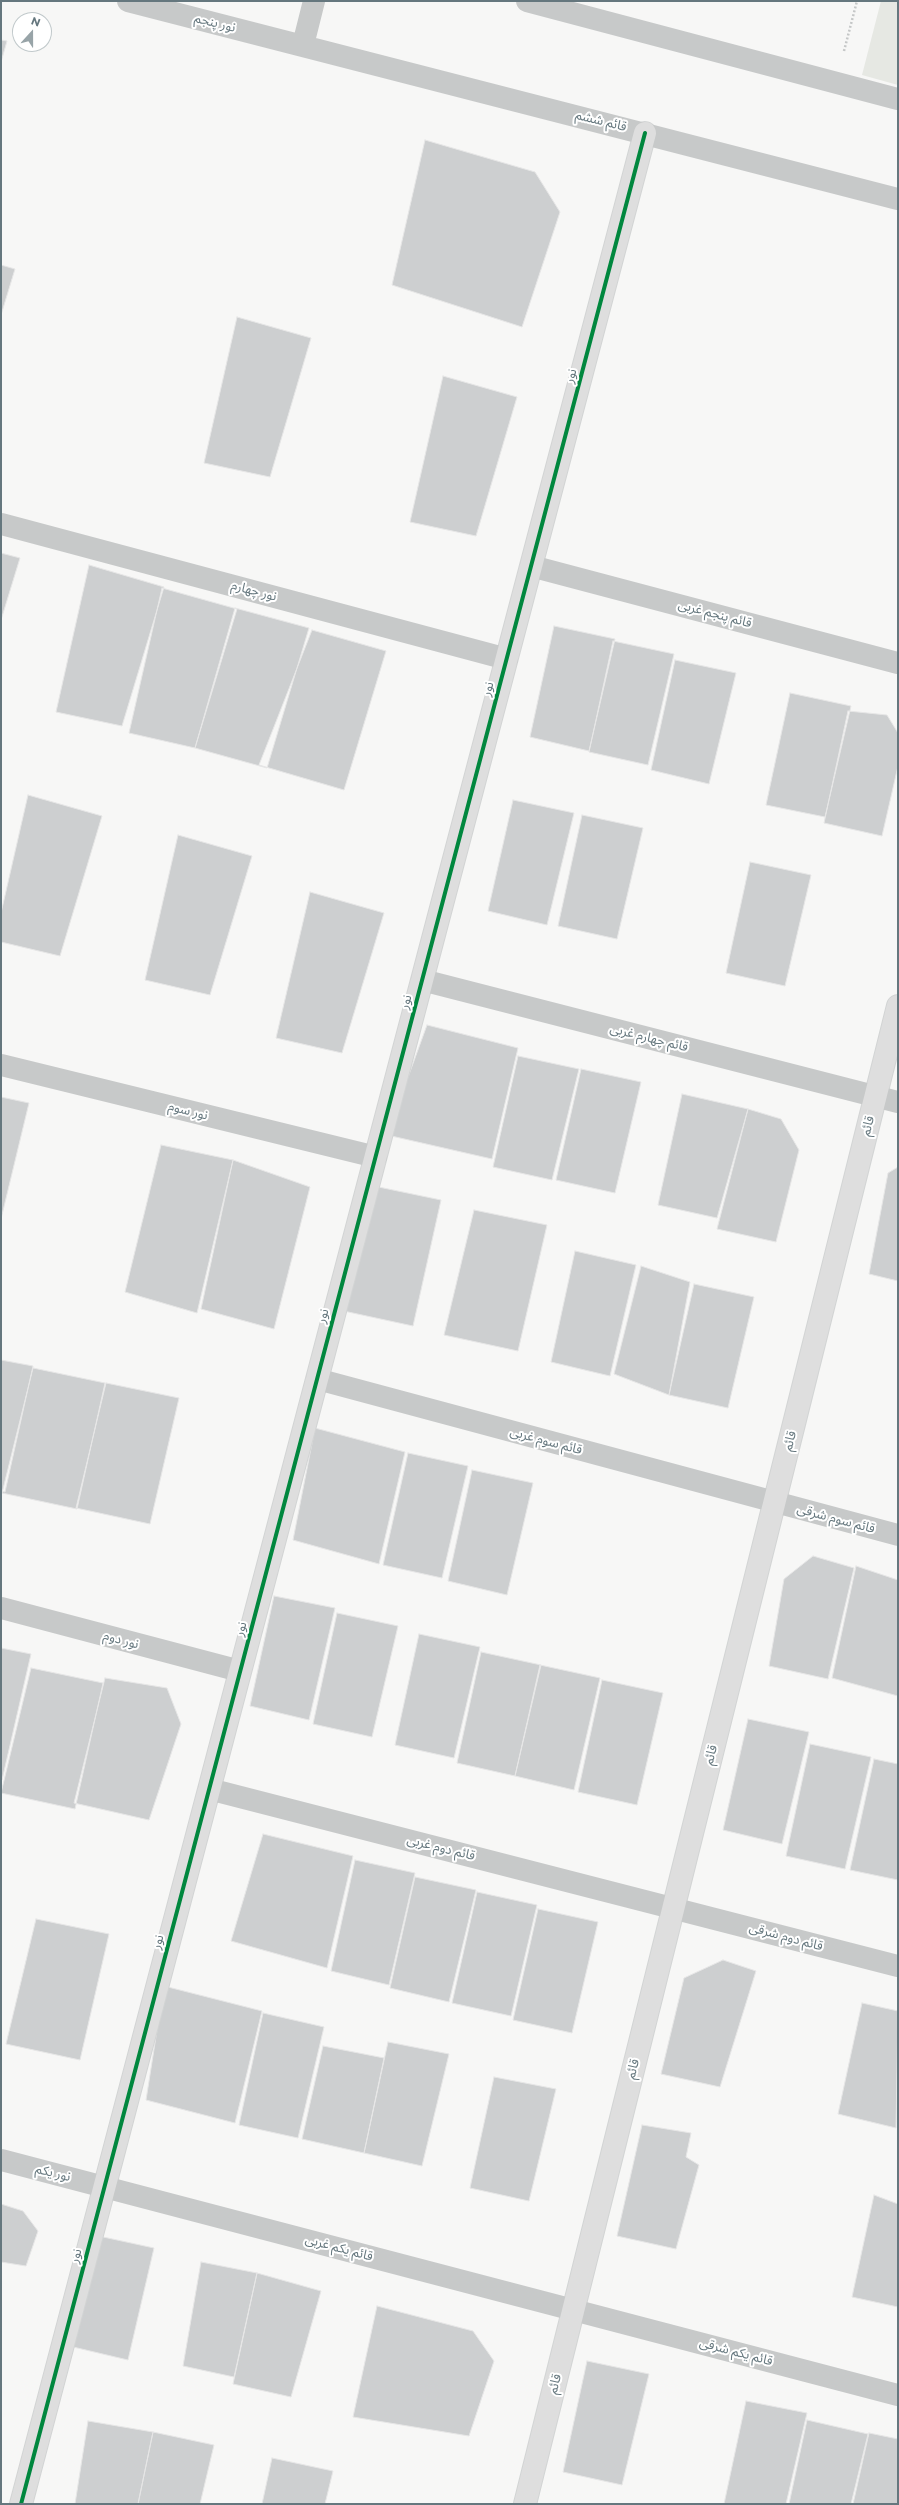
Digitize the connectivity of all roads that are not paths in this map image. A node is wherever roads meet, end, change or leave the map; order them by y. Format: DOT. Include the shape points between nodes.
graph roads {
  1 [pos="128,1"];
  2 [pos="314,1"];
  3 [pos="527,1"];
  4 [pos="303,45"];
  5 [pos="898,99"];
  6 [pos="645,133"];
  7 [pos="898,199"];
  8 [pos="1,524"];
  9 [pos="531,566"];
  10 [pos="507,659"];
  11 [pos="898,663"];
  12 [pos="422,980"];
  13 [pos="898,1006"];
  14 [pos="1,1064"];
  15 [pos="876,1096"];
  16 [pos="898,1102"];
  17 [pos="376,1157"];
  18 [pos="317,1379"];
  19 [pos="774,1503"];
  20 [pos="898,1534"];
  21 [pos="1,1608"];
  22 [pos="240,1672"];
  23 [pos="209,1789"];
  24 [pos="674,1907"];
  25 [pos="898,1966"];
  26 [pos="1,2160"];
  27 [pos="104,2186"];
  28 [pos="573,2309"];
  29 [pos="898,2396"];
  30 [pos="21,2504"];
  31 [pos="525,2504"];
  1 -- 4 [label="street, نور پنجم"];
  2 -- 4 [label="street"];
  3 -- 5 [label="street"];
  4 -- 6 [label="street, قائم ششم"];
  6 -- 7 [label="street, قائم ششم"];
  6 -- 9 [label="street, نور"];
  8 -- 10 [label="street, نور چهارم"];
  9 -- 10 [label="street, نور"];
  9 -- 11 [label="street, قائم پنجم غربی"];
  10 -- 12 [label="street, نور"];
  12 -- 15 [label="street, قائم چهارم غربی"];
  12 -- 17 [label="street, نور"];
  13 -- 15 [label="street, قائم"];
  14 -- 17 [label="street, نور سوم"];
  15 -- 16 [label="street, قائم چهارم غربی"];
  15 -- 19 [label="street, قائم"];
  17 -- 18 [label="street, نور"];
  18 -- 19 [label="street, قائم سوم غربی"];
  18 -- 22 [label="street, نور"];
  19 -- 20 [label="street, قائم سوم شرقی"];
  19 -- 24 [label="street, قائم"];
  21 -- 22 [label="street, نور دوم"];
  22 -- 23 [label="street, نور"];
  23 -- 24 [label="street, قائم دوم غربی"];
  23 -- 27 [label="street, نور"];
  24 -- 25 [label="street, قائم دوم شرقی"];
  24 -- 28 [label="street, قائم"];
  26 -- 27 [label="street, نور یکم"];
  27 -- 28 [label="street, قائم یکم غربی"];
  27 -- 30 [label="street, نور"];
  28 -- 29 [label="street, قائم یکم شرقی"];
  28 -- 31 [label="street, قائم"];
}
